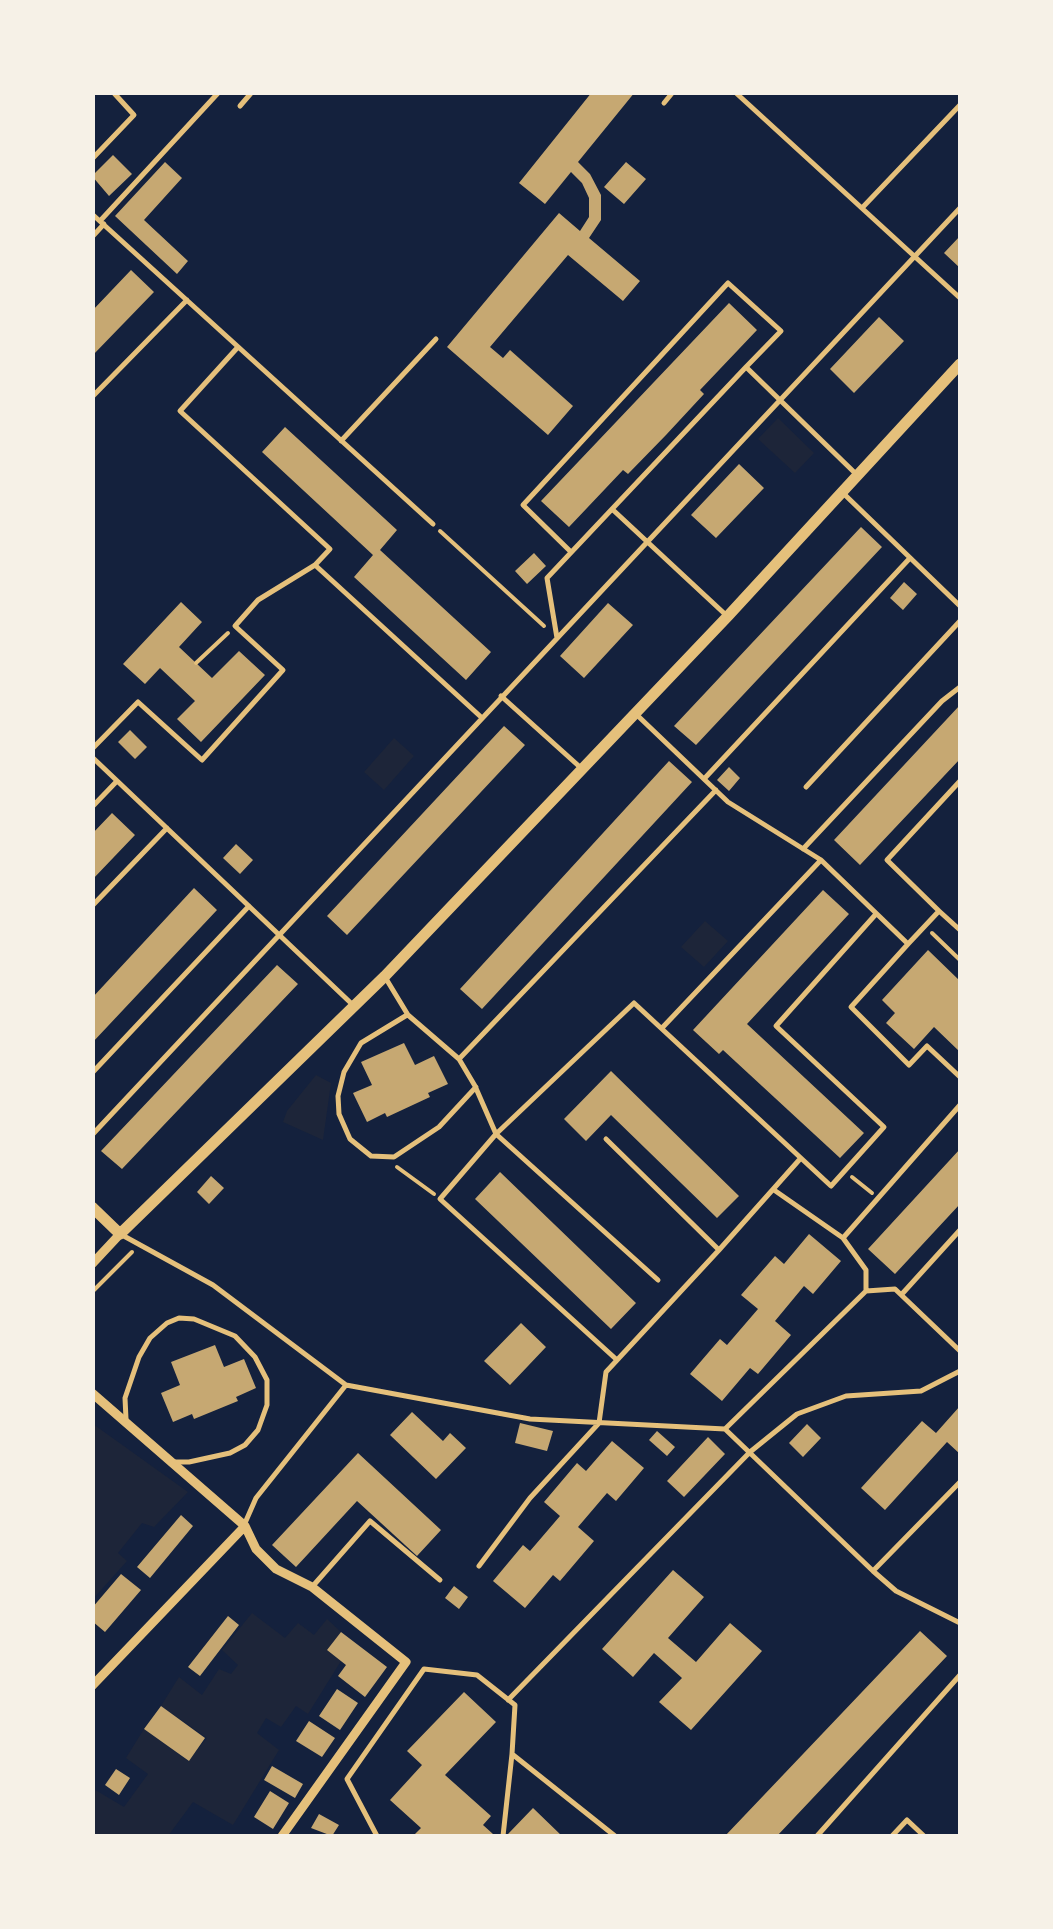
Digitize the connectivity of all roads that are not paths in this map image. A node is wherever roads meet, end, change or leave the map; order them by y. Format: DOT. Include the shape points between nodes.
graph roads {
  1 [pos="113,92"];
  2 [pos="219,92"];
  3 [pos="252,92"];
  4 [pos="672,92"];
  5 [pos="734,92"];
  6 [pos="664,103"];
  7 [pos="960,105"];
  8 [pos="240,106"];
  9 [pos="92,159"];
  10 [pos="862,208"];
  11 [pos="960,208"];
  12 [pos="92,214"];
  13 [pos="102,222"];
  14 [pos="92,237"];
  15 [pos="915,257"];
  16 [pos="960,298"];
  17 [pos="187,300"];
  18 [pos="436,339"];
  19 [pos="238,347"];
  20 [pos="960,364"];
  21 [pos="746,368"];
  22 [pos="92,398"];
  23 [pos="780,401"];
  24 [pos="341,440"];
  25 [pos="858,476"];
  26 [pos="843,493"];
  27 [pos="612,509"];
  28 [pos="433,524"];
  29 [pos="648,542"];
  30 [pos="572,552"];
  31 [pos="910,558"];
  32 [pos="315,565"];
  33 [pos="960,606"];
  34 [pos="728,616"];
  35 [pos="960,622"];
  36 [pos="556,638"];
  37 [pos="960,688"];
  38 [pos="502,696"];
  39 [pos="636,714"];
  40 [pos="481,717"];
  41 [pos="92,750"];
  42 [pos="92,757"];
  43 [pos="582,769"];
  44 [pos="704,779"];
  45 [pos="117,781"];
  46 [pos="960,781"];
  47 [pos="806,787"];
  48 [pos="716,790"];
  49 [pos="92,807"];
  50 [pos="167,828"];
  51 [pos="803,849"];
  52 [pos="821,860"];
  53 [pos="92,906"];
  54 [pos="249,906"];
  55 [pos="939,910"];
  56 [pos="876,914"];
  57 [pos="960,930"];
  58 [pos="279,935"];
  59 [pos="908,944"];
  60 [pos="384,976"];
  61 [pos="354,1006"];
  62 [pos="408,1015"];
  63 [pos="662,1028"];
  64 [pos="459,1059"];
  65 [pos="92,1073"];
  66 [pos="960,1077"];
  67 [pos="476,1087"];
  68 [pos="960,1105"];
  69 [pos="496,1134"];
  70 [pos="92,1135"];
  71 [pos="606,1138"];
  72 [pos="800,1159"];
  73 [pos="773,1190"];
  74 [pos="92,1207"];
  75 [pos="960,1230"];
  76 [pos="120,1234"];
  77 [pos="843,1238"];
  78 [pos="720,1250"];
  79 [pos="92,1264"];
  80 [pos="658,1280"];
  81 [pos="866,1291"];
  82 [pos="901,1295"];
  83 [pos="960,1351"];
  84 [pos="618,1360"];
  85 [pos="960,1371"];
  86 [pos="346,1385"];
  87 [pos="92,1393"];
  88 [pos="126,1422"];
  89 [pos="598,1424"];
  90 [pos="725,1429"];
  91 [pos="750,1452"];
  92 [pos="171,1462"];
  93 [pos="960,1482"];
  94 [pos="244,1526"];
  95 [pos="479,1566"];
  96 [pos="873,1572"];
  97 [pos="440,1580"];
  98 [pos="312,1586"];
  99 [pos="960,1623"];
  100 [pos="960,1675"];
  101 [pos="92,1686"];
  102 [pos="508,1700"];
  103 [pos="512,1754"];
  104 [pos="282,1836"];
  105 [pos="376,1836"];
  106 [pos="502,1836"];
  107 [pos="616,1836"];
  108 [pos="817,1836"];
  109 [pos="892,1836"];
  110 [pos="924,1836"];
  1 -- 9 [label="lane" via="134,114"];
  2 -- 13 [label="lane"];
  3 -- 8 [label="lane"];
  4 -- 6 [label="lane"];
  5 -- 10 [label="lane"];
  7 -- 10 [label="lane"];
  10 -- 15 [label="lane"];
  11 -- 15 [label="lane"];
  12 -- 13 [label="lane"];
  13 -- 14 [label="lane"];
  13 -- 17 [label="lane"];
  15 -- 16 [label="lane"];
  15 -- 23 [label="lane"];
  17 -- 19 [label="lane"];
  17 -- 22 [label="lane"];
  18 -- 24 [label="lane"];
  19 -- 24 [label="lane"];
  19 -- 32 [label="lane" via="180,411 330,550"];
  20 -- 25 [label="street"];
  21 -- 23 [label="lane"];
  21 -- 27 [label="lane"];
  21 -- 30 [label="lane" via="782,331 728,283 523,505"];
  23 -- 25 [label="lane"];
  23 -- 29 [label="lane"];
  24 -- 28 [label="lane"];
  25 -- 26 [label="street"];
  26 -- 31 [label="lane"];
  26 -- 34 [label="street"];
  27 -- 29 [label="lane"];
  27 -- 30 [label="lane"];
  29 -- 34 [label="lane"];
  29 -- 36 [label="lane"];
  30 -- 36 [label="lane" via="547,578"];
  31 -- 33 [label="lane"];
  31 -- 44 [label="lane"];
  32 -- 40 [label="lane"];
  32 -- 41 [label="lane" via="258,600 235,626 283,670 202,760 138,702"];
  34 -- 39 [label="street"];
  35 -- 47 [label="lane"];
  36 -- 38 [label="lane"];
  37 -- 51 [label="lane"];
  38 -- 40 [label="lane"];
  38 -- 43 [label="lane"];
  39 -- 43 [label="street"];
  39 -- 44 [label="lane"];
  40 -- 58 [label="lane"];
  42 -- 45 [label="lane"];
  43 -- 60 [label="street"];
  44 -- 48 [label="lane"];
  45 -- 49 [label="lane"];
  45 -- 50 [label="lane"];
  46 -- 55 [label="lane" via="886,860"];
  48 -- 51 [label="lane"];
  48 -- 64 [label="lane"];
  50 -- 53 [label="lane"];
  50 -- 54 [label="lane"];
  51 -- 52 [label="lane"];
  52 -- 56 [label="lane"];
  52 -- 63 [label="lane"];
  54 -- 58 [label="lane"];
  54 -- 65 [label="lane"];
  55 -- 57 [label="lane"];
  55 -- 59 [label="lane"];
  56 -- 59 [label="lane"];
  56 -- 72 [label="lane" via="776,1026 884,1127 831,1186"];
  58 -- 61 [label="lane"];
  58 -- 70 [label="lane"];
  59 -- 66 [label="lane" via="851,1007 909,1065 927,1046"];
  60 -- 61 [label="street"];
  60 -- 62 [label="lane"];
  61 -- 76 [label="street"];
  62 -- 64 [label="lane"];
  62 -- 67 [label="lane" via="361,1043 344,1072 339,1114 350,1139 371,1156 394,1156 439,1128"];
  63 -- 69 [label="lane" via="634,1003"];
  63 -- 72 [label="lane"];
  64 -- 67 [label="lane"];
  67 -- 69 [label="lane"];
  68 -- 77 [label="lane"];
  69 -- 80 [label="lane"];
  69 -- 84 [label="lane" via="440,1199"];
  71 -- 78 [label="lane"];
  72 -- 73 [label="lane"];
  73 -- 77 [label="lane"];
  73 -- 78 [label="lane"];
  74 -- 76 [label="street"];
  75 -- 82 [label="lane"];
  76 -- 79 [label="street"];
  76 -- 86 [label="lane" via="213,1285"];
  77 -- 81 [label="lane" via="866,1270"];
  78 -- 84 [label="lane"];
  81 -- 82 [label="lane" via="895,1288"];
  81 -- 90 [label="lane"];
  82 -- 83 [label="lane"];
  84 -- 89 [label="lane" via="606,1372"];
  85 -- 91 [label="lane" via="921,1390 846,1396 796,1414"];
  86 -- 89 [label="lane" via="530,1419"];
  86 -- 94 [label="lane" via="256,1498"];
  87 -- 88 [label="street"];
  88 -- 92 [label="street"];
  88 -- 92 [label="lane" via="125,1398 140,1356 167,1323 194,1319 234,1336 267,1380 258,1430 230,1453"];
  89 -- 90 [label="lane"];
  89 -- 95 [label="lane"];
  90 -- 91 [label="lane"];
  91 -- 96 [label="lane"];
  91 -- 102 [label="lane"];
  92 -- 94 [label="street"];
  93 -- 96 [label="lane"];
  94 -- 98 [label="street" via="265,1560"];
  94 -- 101 [label="street"];
  96 -- 99 [label="lane"];
  97 -- 98 [label="lane" via="370,1520"];
  98 -- 104 [label="street" via="406,1662"];
  100 -- 108 [label="lane"];
  102 -- 103 [label="lane" via="515,1706"];
  102 -- 105 [label="lane" via="477,1675 424,1669 348,1778"];
  103 -- 106 [label="lane"];
  103 -- 107 [label="lane"];
  109 -- 110 [label="lane" via="907,1820"];
}
